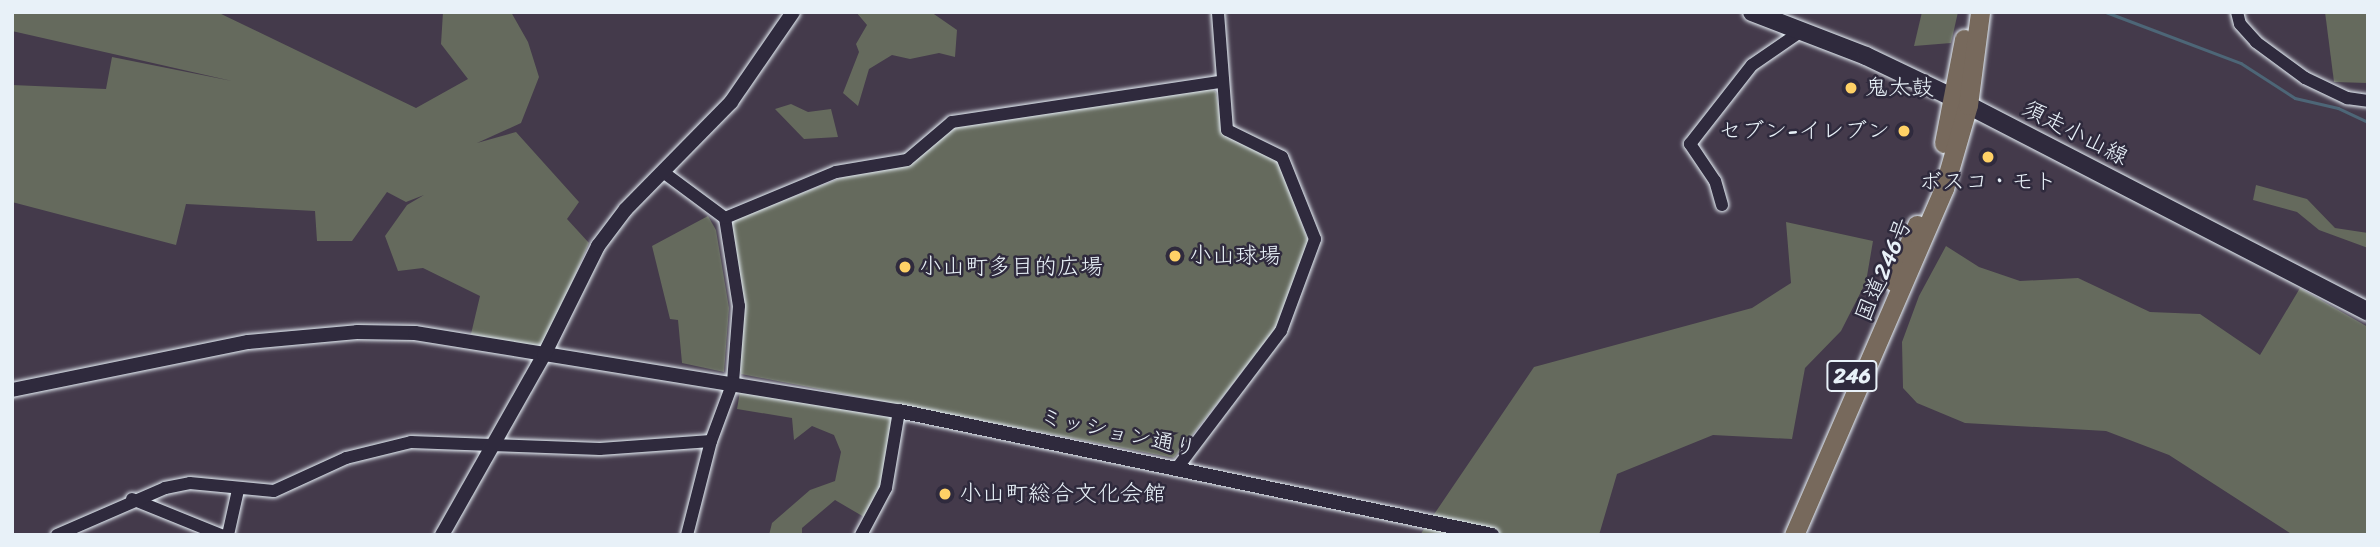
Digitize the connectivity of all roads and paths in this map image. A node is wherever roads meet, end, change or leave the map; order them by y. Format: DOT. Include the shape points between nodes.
graph roads {
  1 [pos="793,12"];
  2 [pos="1217,12"];
  3 [pos="1752,12"];
  4 [pos="1968,12"];
  5 [pos="1980,12"];
  6 [pos="2237,12"];
  7 [pos="1803,30"];
  8 [pos="1220,82"];
  9 [pos="1961,101"];
  10 [pos="2368,101"];
  11 [pos="663,172"];
  12 [pos="1722,205"];
  13 [pos="725,218"];
  14 [pos="2368,312"];
  15 [pos="544,355"];
  16 [pos="733,382"];
  17 [pos="12,390"];
  18 [pos="899,411"];
  19 [pos="711,441"];
  20 [pos="496,443"];
  21 [pos="1177,468"];
  22 [pos="238,490"];
  23 [pos="132,499"];
  24 [pos="57,535"];
  25 [pos="221,535"];
  26 [pos="228,535"];
  27 [pos="442,535"];
  28 [pos="687,535"];
  29 [pos="861,535"];
  30 [pos="1492,535"];
  31 [pos="1782,535"];
  32 [pos="1794,535"];
  1 -- 11 [label="street" via="731,102"];
  2 -- 8 [label="street"];
  3 -- 7 [label="main road, 須走小山線"];
  4 -- 9 [label="highway, 国道246号 / 246"];
  5 -- 9 [label="highway, 国道246号 / 246"];
  6 -- 10 [label="street" via="2240,24 2256,42 2305,78 2347,98"];
  7 -- 9 [label="main road, 須走小山線"];
  7 -- 12 [label="street" via="1752,65 1690,144 1716,181"];
  8 -- 13 [label="street" via="952,122 907,160 836,172"];
  8 -- 21 [label="street" via="1227,130 1282,157 1315,239 1281,331"];
  9 -- 14 [label="main road, 須走小山線"];
  9 -- 31 [label="highway, 国道246号 / 246" via="1921,217"];
  9 -- 32 [label="highway, 国道246号 / 246" via="1919,256"];
  11 -- 13 [label="street"];
  11 -- 15 [label="street" via="598,246"];
  13 -- 16 [label="street" via="739,306"];
  15 -- 16 [label="street, ミッション通り"];
  15 -- 17 [label="street, ミッション通り" via="415,333 356,332 235,344"];
  15 -- 20 [label="street"];
  16 -- 18 [label="street, ミッション通り"];
  16 -- 19 [label="street"];
  18 -- 21 [label="street, ミッション通り"];
  18 -- 29 [label="street" via="887,488"];
  19 -- 20 [label="street" via="600,449"];
  19 -- 28 [label="street"];
  20 -- 22 [label="street" via="411,442 346,458 274,491"];
  20 -- 27 [label="street"];
  21 -- 30 [label="street, ミッション通り"];
  22 -- 23 [label="street" via="190,483"];
  22 -- 26 [label="street"];
  23 -- 24 [label="street" via="92,523"];
  23 -- 25 [label="street"];
}
